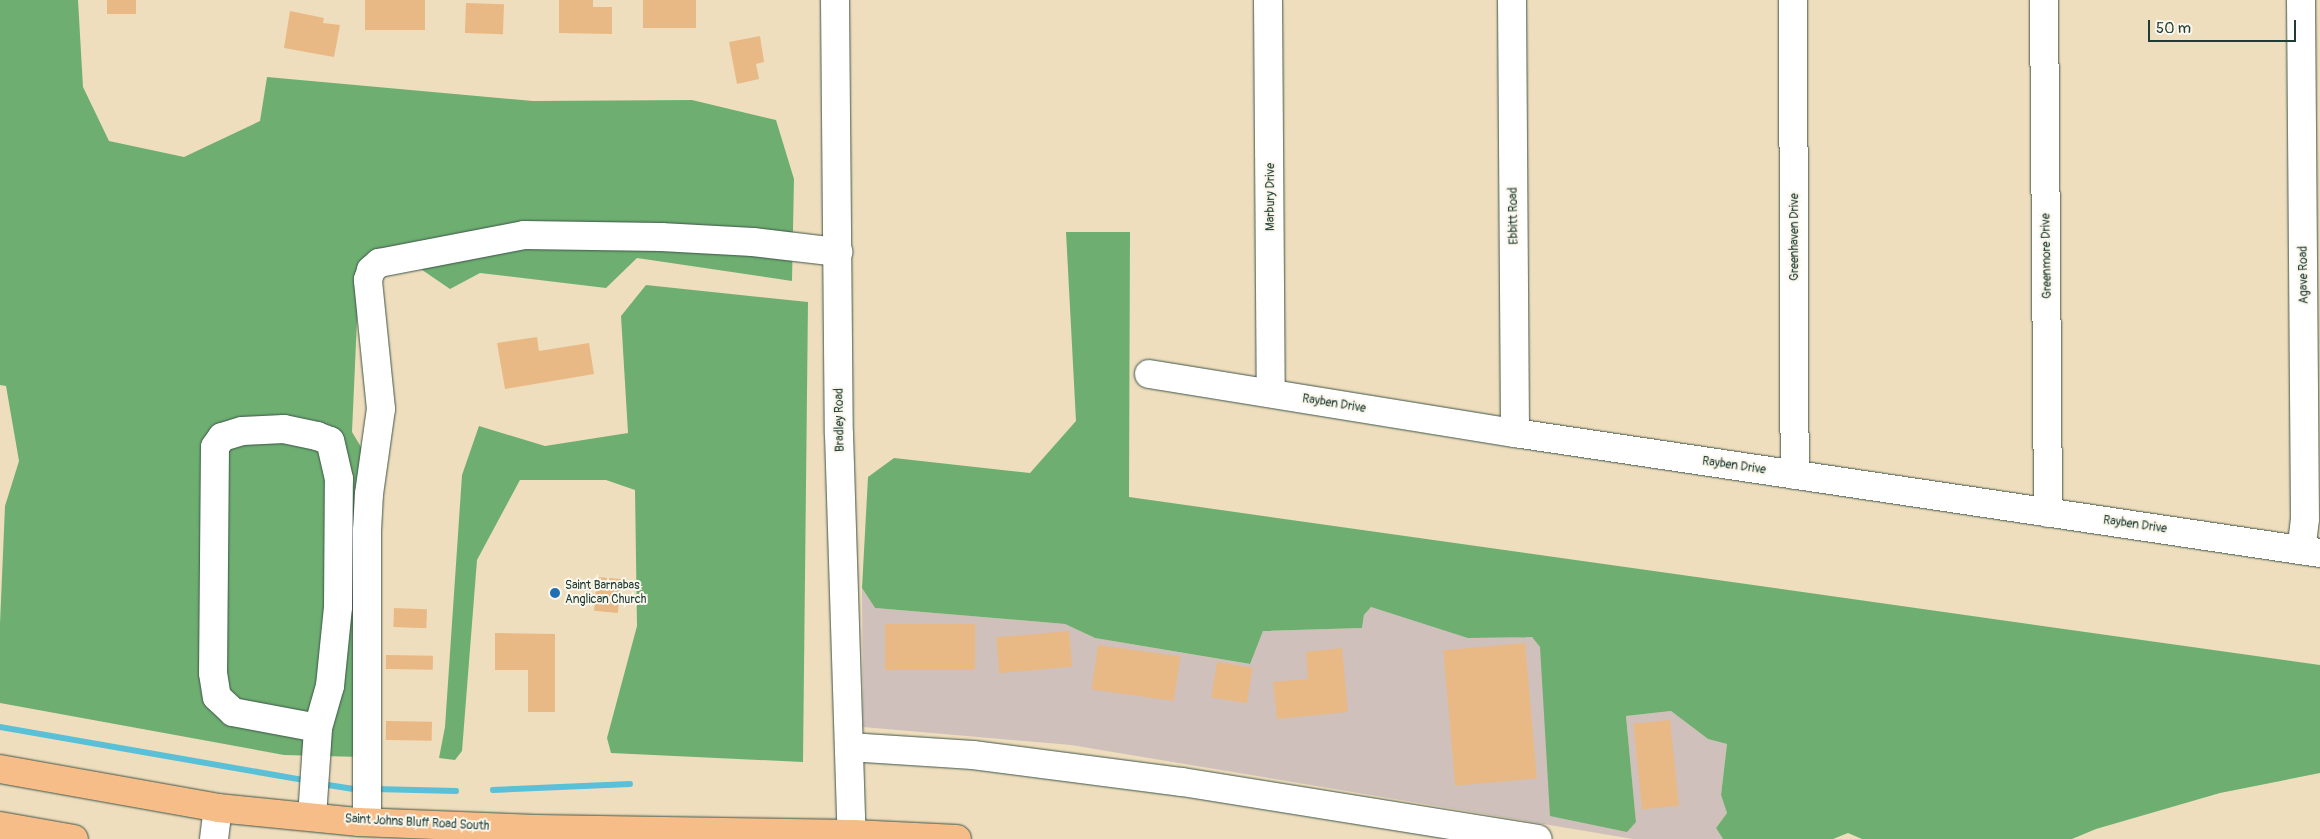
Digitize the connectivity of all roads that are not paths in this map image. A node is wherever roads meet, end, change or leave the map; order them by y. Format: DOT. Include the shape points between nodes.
graph roads {
  1 [pos="835,0"];
  2 [pos="1268,0"];
  3 [pos="1512,0"];
  4 [pos="1793,0"];
  5 [pos="2044,0"];
  6 [pos="2301,0"];
  7 [pos="838,252"];
  8 [pos="1149,374"];
  9 [pos="1271,393"];
  10 [pos="1515,433"];
  11 [pos="1795,475"];
  12 [pos="2048,513"];
  13 [pos="2311,551"];
  14 [pos="318,728"];
  15 [pos="849,747"];
  16 [pos="0,769"];
  17 [pos="218,808"];
  18 [pos="312,817"];
  19 [pos="367,822"];
  20 [pos="0,826"];
  21 [pos="852,837"];
  22 [pos="74,839"];
  23 [pos="214,839"];
  24 [pos="957,839"];
  25 [pos="1536,839"];
  1 -- 7 [label="street, Bradley Road"];
  2 -- 9 [label="street, Marbury Drive"];
  3 -- 10 [label="street, Ebbitt Road"];
  4 -- 11 [label="street, Greenhaven Drive"];
  5 -- 12 [label="street, Greenmore Drive"];
  6 -- 13 [label="street, Agave Road" via="2305,519"];
  7 -- 15 [label="street, Bradley Road"];
  7 -- 19 [label="street" via="670,237 524,235 379,263 371,270 368,280 380,409 367,531"];
  8 -- 9 [label="street, Rayben Drive"];
  9 -- 10 [label="street, Rayben Drive"];
  10 -- 11 [label="street, Rayben Drive"];
  11 -- 12 [label="street, Rayben Drive"];
  12 -- 13 [label="street, Rayben Drive"];
  14 -- 14 [label="street" via="330,686 338,607 339,479 330,441 284,429 242,431 222,437 215,448 213,673 217,697 233,712"];
  14 -- 18 [label="street"];
  15 -- 21 [label="street, Bradley Road"];
  15 -- 25 [label="street" via="973,756 1182,782"];
  16 -- 17 [label="main road, Saint Johns Bluff Road South"];
  17 -- 18 [label="main road, Saint Johns Bluff Road South"];
  17 -- 23 [label="street"];
  18 -- 19 [label="main road, Saint Johns Bluff Road South"];
  19 -- 21 [label="main road, Saint Johns Bluff Road South"];
  20 -- 22 [label="main road"];
  21 -- 24 [label="main road, Saint Johns Bluff Road South"];
}
